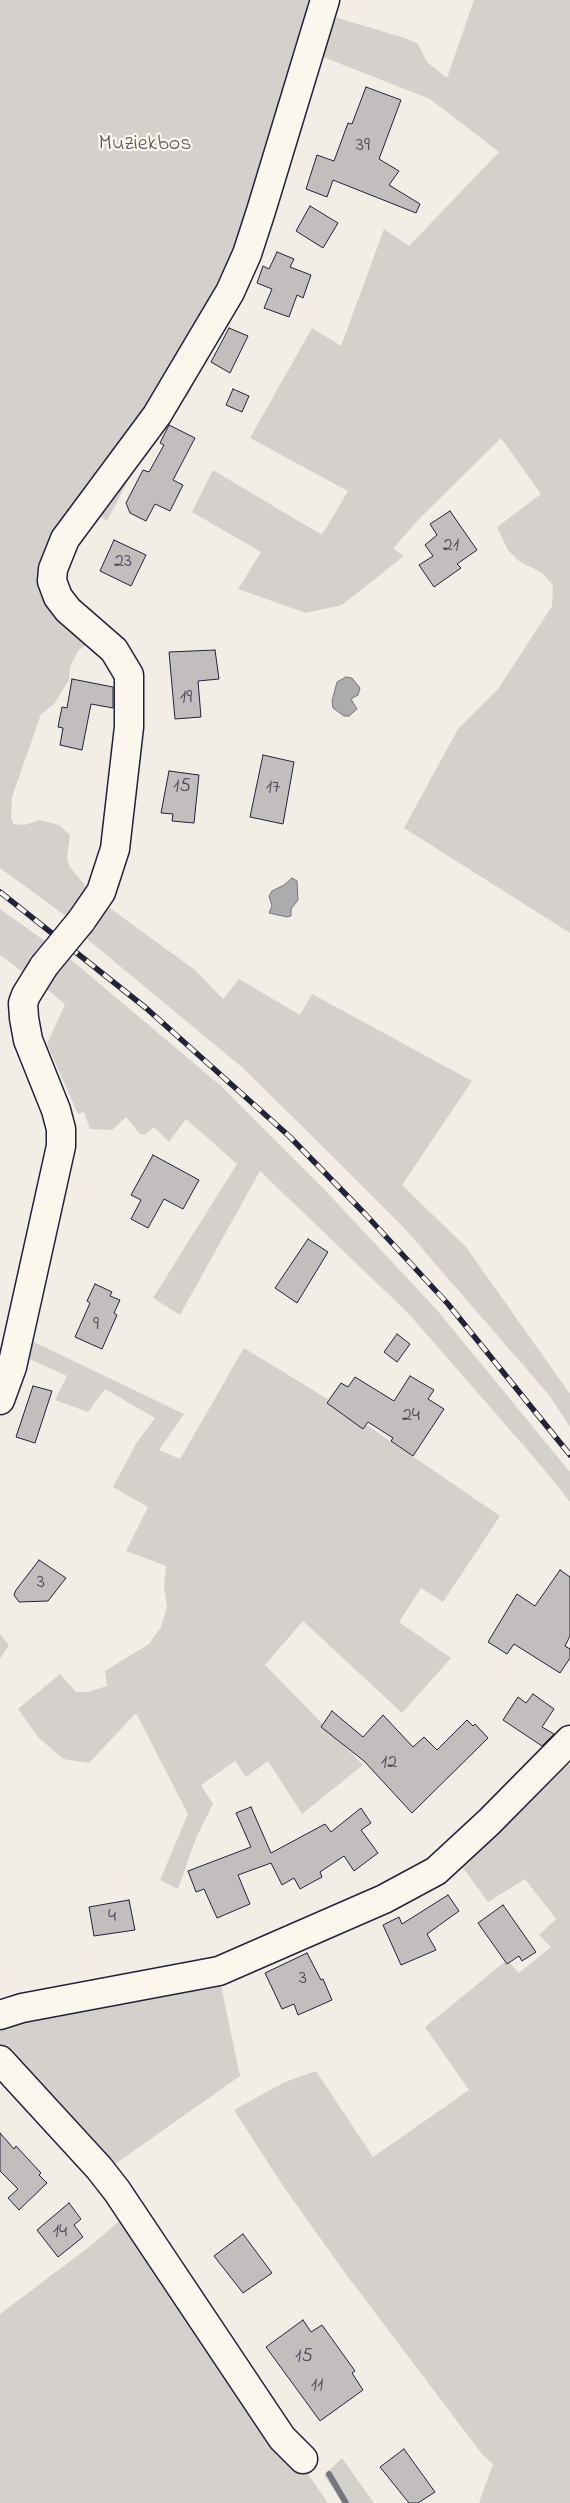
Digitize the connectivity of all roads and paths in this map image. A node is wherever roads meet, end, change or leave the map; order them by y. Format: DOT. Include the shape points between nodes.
graph roads {
  1 [pos="325,0"];
  2 [pos="0,1400"];
  3 [pos="570,1740"];
  4 [pos="0,2015"];
  5 [pos="0,2060"];
  6 [pos="303,2459"];
  1 -- 2 [label="street, bridge" via="261,211 230,292 157,415 65,539 53,569 52,581 58,597 68,610 114,650 129,675 128,735 115,849 101,892 44,966 23,1002 28,1040 56,1110 61,1146 12,1367"];
  3 -- 4 [label="street" via="436,1871 384,1899 219,1971 22,2008"];
  5 -- 6 [label="street" via="117,2191 282,2438"];
}
